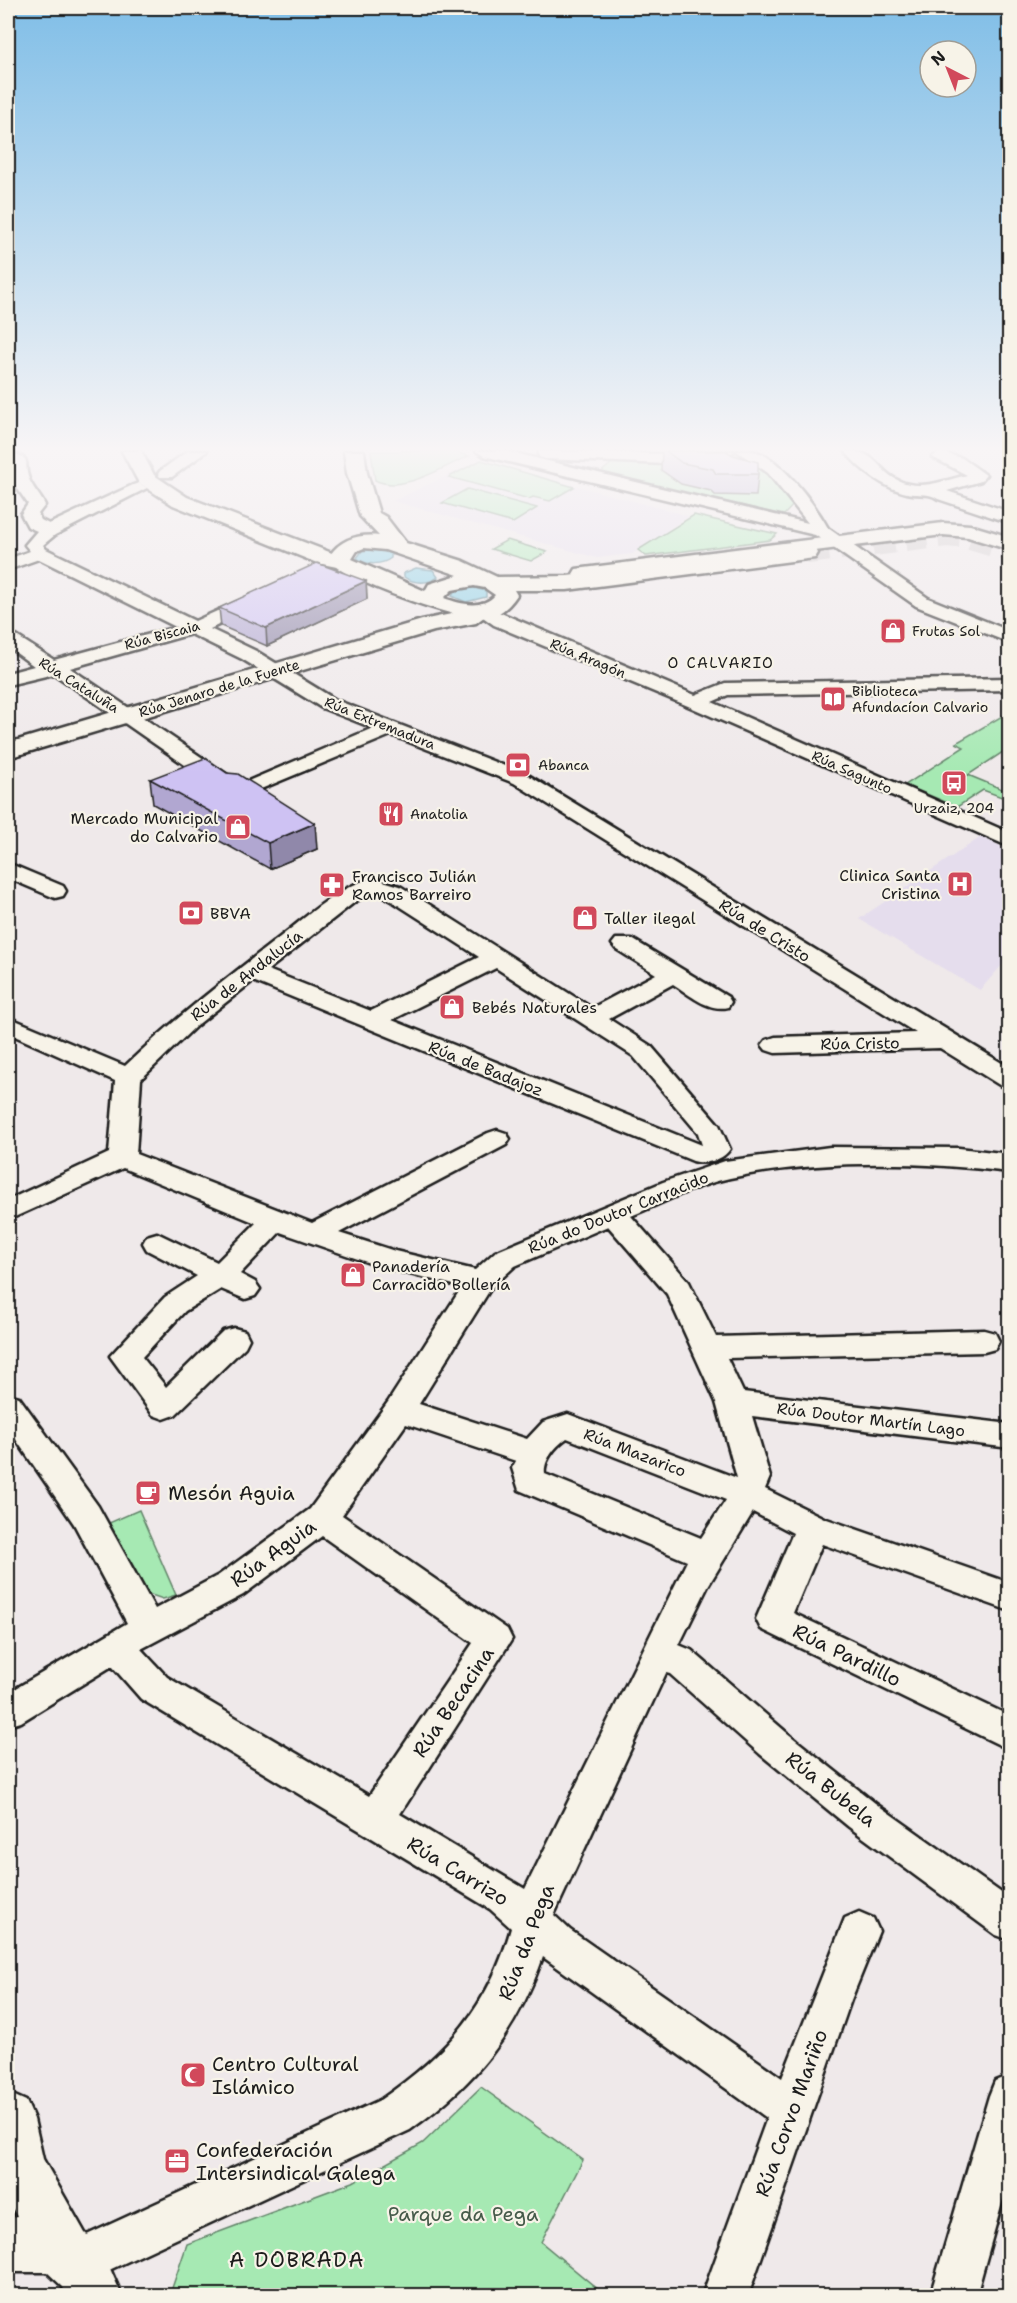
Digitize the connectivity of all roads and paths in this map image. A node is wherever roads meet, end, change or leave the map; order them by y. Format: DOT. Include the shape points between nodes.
graph roads {
  1 [pos="27,558"];
  2 [pos="49,558"];
  3 [pos="349,558"];
  4 [pos="350,558"];
  5 [pos="351,558"];
  6 [pos="409,558"];
  7 [pos="435,558"];
  8 [pos="444,558"];
  9 [pos="707,558"];
  10 [pos="752,558"];
  11 [pos="766,558"];
  12 [pos="860,558"];
  13 [pos="446,562"];
  14 [pos="8,565"];
  15 [pos="709,566"];
  16 [pos="313,574"];
  17 [pos="636,581"];
  18 [pos="544,583"];
  19 [pos="270,594"];
  20 [pos="490,594"];
  21 [pos="436,611"];
  22 [pos="192,627"];
  23 [pos="1010,638"];
  24 [pos="8,639"];
  25 [pos="50,666"];
  26 [pos="274,671"];
  27 [pos="8,679"];
  28 [pos="1010,684"];
  29 [pos="695,702"];
  30 [pos="128,715"];
  31 [pos="391,728"];
  32 [pos="8,751"];
  33 [pos="521,779"];
  34 [pos="1010,841"];
  35 [pos="8,870"];
  36 [pos="55,891"];
  37 [pos="624,944"];
  38 [pos="498,958"];
  39 [pos="249,971"];
  40 [pos="674,974"];
  41 [pos="719,1002"];
  42 [pos="591,1019"];
  43 [pos="371,1021"];
  44 [pos="8,1024"];
  45 [pos="945,1041"];
  46 [pos="775,1045"];
  47 [pos="128,1077"];
  48 [pos="1010,1080"];
  49 [pos="497,1139"];
  50 [pos="122,1158"];
  51 [pos="707,1161"];
  52 [pos="1010,1163"];
  53 [pos="8,1211"];
  54 [pos="613,1214"];
  55 [pos="275,1221"];
  56 [pos="314,1234"];
  57 [pos="157,1244"];
  58 [pos="481,1281"];
  59 [pos="233,1282"];
  60 [pos="234,1339"];
  61 [pos="984,1341"];
  62 [pos="706,1348"];
  63 [pos="732,1402"];
  64 [pos="8,1405"];
  65 [pos="399,1410"];
  66 [pos="1010,1436"];
  67 [pos="534,1455"];
  68 [pos="747,1495"];
  69 [pos="322,1518"];
  70 [pos="812,1527"];
  71 [pos="708,1555"];
  72 [pos="1010,1597"];
  73 [pos="148,1629"];
  74 [pos="116,1646"];
  75 [pos="656,1657"];
  76 [pos="8,1711"];
  77 [pos="1010,1734"];
  78 [pos="374,1821"];
  79 [pos="1010,1922"];
  80 [pos="533,1923"];
  81 [pos="859,1931"];
  82 [pos="1010,2096"];
  83 [pos="792,2110"];
  84 [pos="8,2119"];
  85 [pos="8,2245"];
  86 [pos="79,2269"];
  87 [pos="725,2295"];
  88 [pos="953,2295"];
  1 -- 14 [label="street"];
  2 -- 22 [label="street, Rúa Extremadura"];
  3 -- 16 [label="street"];
  4 -- 21 [label="main road" via="422,598"];
  5 -- 6 [label="main road" via="383,570 403,565"];
  7 -- 13 [label="main road, Rúa Aragón"];
  8 -- 13 [label="main road"];
  9 -- 18 [label="main road" via="561,577"];
  10 -- 17 [label="main road"];
  11 -- 15 [label="main road"];
  12 -- 23 [label="street" via="922,602"];
  13 -- 20 [label="main road, Rúa Aragón" via="471,572"];
  15 -- 17 [label="main road"];
  15 -- 18 [label="main road"];
  17 -- 20 [label="main road"];
  18 -- 20 [label="main road"];
  19 -- 22 [label="street, Rúa Biscaia"];
  20 -- 21 [label="main road, Rúa Jenaro de la Fuente" via="461,620"];
  20 -- 21 [label="main road" via="462,580 444,585 434,593"];
  20 -- 29 [label="street, Rúa Aragón" via="501,621"];
  21 -- 26 [label="main road, Rúa Jenaro de la Fuente"];
  22 -- 25 [label="street, Rúa Biscaia"];
  22 -- 26 [label="street, Rúa Extremadura"];
  24 -- 25 [label="street, Rúa Cataluña"];
  25 -- 27 [label="street, Rúa Biscaia"];
  25 -- 30 [label="street, Rúa Cataluña"];
  26 -- 30 [label="main road, Rúa Jenaro de la Fuente"];
  26 -- 31 [label="street, Rúa Extremadura" via="329,704"];
  28 -- 29 [label="street" via="725,689"];
  29 -- 34 [label="street, Rúa Sagunto"];
  30 -- 31 [label="street, Rúa Cataluña" via="239,792"];
  30 -- 32 [label="main road, Rúa Jenaro de la Fuente"];
  31 -- 33 [label="street, Rúa Extremadura"];
  33 -- 45 [label="street, Rúa de Cristo"];
  35 -- 36 [label="street"];
  37 -- 40 [label="street"];
  38 -- 39 [label="street, Rúa de Andalucía" via="392,891 373,885 348,896"];
  38 -- 42 [label="street"];
  38 -- 43 [label="street"];
  39 -- 43 [label="street, Rúa de Badajoz"];
  39 -- 47 [label="street, Rúa de Andalucía" via="187,1021"];
  40 -- 41 [label="street"];
  40 -- 42 [label="street"];
  42 -- 51 [label="street" via="642,1051 710,1131"];
  43 -- 51 [label="street, Rúa de Badajoz"];
  44 -- 47 [label="street"];
  45 -- 46 [label="street, Rúa Cristo"];
  45 -- 48 [label="street, Rúa de Cristo"];
  47 -- 50 [label="street"];
  49 -- 56 [label="street"];
  50 -- 53 [label="street"];
  50 -- 55 [label="street"];
  51 -- 52 [label="street, Rúa do Doutor Carracido" via="752,1165 830,1156 892,1155"];
  51 -- 54 [label="street, Rúa do Doutor Carracido"];
  54 -- 58 [label="street, Rúa do Doutor Carracido" via="505,1259"];
  54 -- 62 [label="street" via="679,1289"];
  55 -- 56 [label="street"];
  55 -- 59 [label="street"];
  56 -- 58 [label="street" via="416,1268"];
  57 -- 59 [label="street"];
  58 -- 65 [label="street, Rúa Aguia"];
  59 -- 60 [label="street" via="175,1304 125,1356 164,1407"];
  61 -- 62 [label="street"];
  62 -- 63 [label="street"];
  63 -- 66 [label="street, Rúa Doutor Martín Lago"];
  63 -- 68 [label="street" via="754,1477"];
  64 -- 73 [label="street" via="86,1515"];
  65 -- 67 [label="street"];
  65 -- 69 [label="street, Rúa Aguia"];
  67 -- 68 [label="street, Rúa Mazarico" via="551,1431 568,1426"];
  67 -- 71 [label="street" via="528,1468 530,1481"];
  68 -- 70 [label="street"];
  68 -- 71 [label="street, Rúa da Pega"];
  69 -- 73 [label="street, Rúa Aguia" via="251,1572"];
  69 -- 78 [label="street, Rúa Becacina" via="495,1639"];
  70 -- 72 [label="street"];
  70 -- 77 [label="street, Rúa Pardillo" via="773,1619"];
  71 -- 75 [label="street, Rúa da Pega"];
  73 -- 74 [label="street, Rúa Aguia"];
  74 -- 76 [label="street, Rúa Aguia"];
  74 -- 78 [label="street, Rúa Carrizo" via="154,1688"];
  75 -- 79 [label="street, Rúa Bubela" via="679,1660 862,1815"];
  75 -- 80 [label="street, Rúa da Pega" via="539,1902"];
  78 -- 80 [label="street, Rúa Carrizo" via="504,1896"];
  80 -- 83 [label="street, Rúa Carrizo"];
  80 -- 86 [label="street, Rúa da Pega" via="499,2013 462,2062 431,2092 395,2115"];
  81 -- 83 [label="street, Rúa Corvo Mariño"];
  82 -- 88 [label="street"];
  83 -- 87 [label="street, Rúa Corvo Mariño"];
  84 -- 86 [label="main road" via="18,2168"];
  85 -- 86 [label="main road" via="38,2241"];
}
